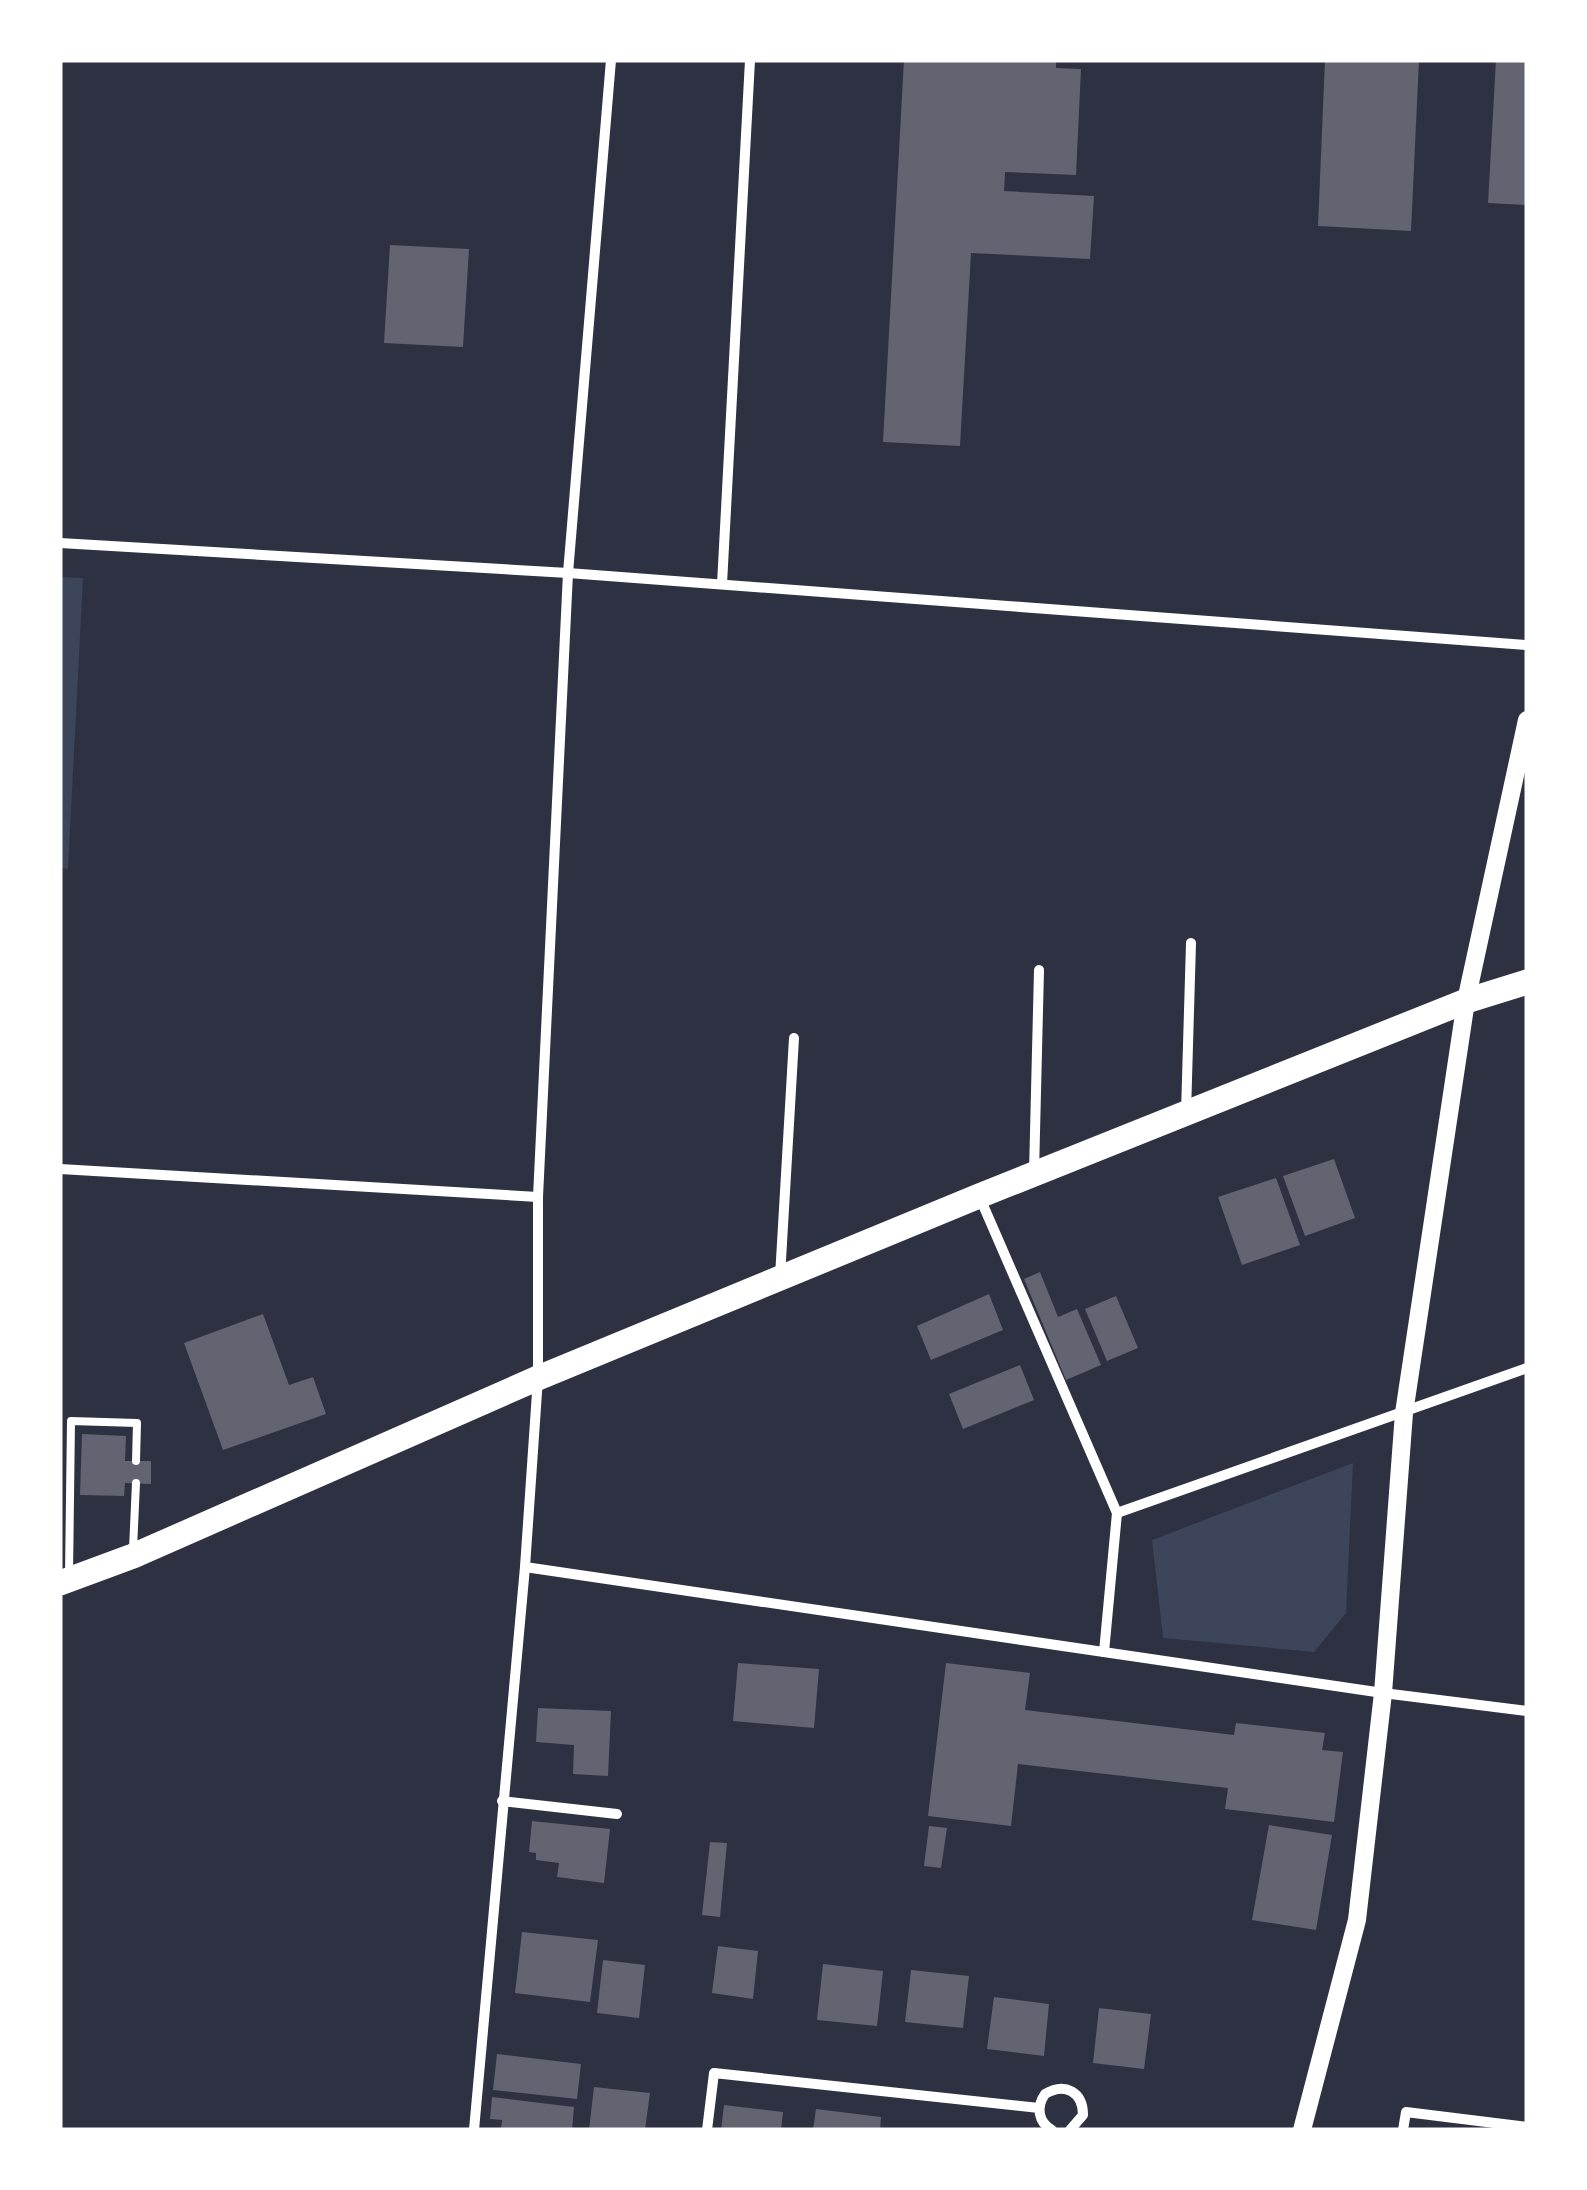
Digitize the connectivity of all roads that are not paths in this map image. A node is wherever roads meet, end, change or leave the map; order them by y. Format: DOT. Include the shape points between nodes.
graph roads {
  1 [pos="611,60"];
  2 [pos="750,60"];
  3 [pos="60,543"];
  4 [pos="568,572"];
  5 [pos="722,584"];
  6 [pos="1527,645"];
  7 [pos="1527,720"];
  8 [pos="1190,943"];
  9 [pos="1039,970"];
  10 [pos="1527,982"];
  11 [pos="1466,1001"];
  12 [pos="794,1038"];
  13 [pos="1186,1114"];
  14 [pos="60,1169"];
  15 [pos="1034,1174"];
  16 [pos="979,1196"];
  17 [pos="538,1197"];
  18 [pos="780,1278"];
  19 [pos="1527,1368"];
  20 [pos="538,1378"];
  21 [pos="1404,1413"];
  22 [pos="136,1462"];
  23 [pos="136,1483"];
  24 [pos="1118,1514"];
  25 [pos="133,1556"];
  26 [pos="526,1567"];
  27 [pos="64,1581"];
  28 [pos="1104,1652"];
  29 [pos="1383,1693"];
  30 [pos="1527,1710"];
  31 [pos="502,1800"];
  32 [pos="617,1814"];
  33 [pos="1039,2108"];
  34 [pos="1527,2127"];
  35 [pos="474,2130"];
  36 [pos="707,2130"];
  37 [pos="1052,2130"];
  38 [pos="1070,2130"];
  39 [pos="1302,2130"];
  40 [pos="1403,2130"];
  1 -- 4 [label="street"];
  2 -- 5 [label="street"];
  3 -- 4 [label="street"];
  4 -- 5 [label="street"];
  4 -- 17 [label="street"];
  5 -- 6 [label="street"];
  7 -- 11 [label="street"];
  8 -- 13 [label="street"];
  9 -- 15 [label="street"];
  10 -- 11 [label="main road"];
  11 -- 13 [label="main road"];
  11 -- 21 [label="street"];
  12 -- 18 [label="street"];
  13 -- 15 [label="main road"];
  14 -- 17 [label="street"];
  15 -- 16 [label="main road"];
  16 -- 18 [label="main road"];
  16 -- 24 [label="street"];
  17 -- 20 [label="street"];
  18 -- 20 [label="main road"];
  19 -- 21 [label="street"];
  20 -- 25 [label="main road"];
  20 -- 26 [label="street"];
  21 -- 24 [label="street"];
  21 -- 29 [label="street"];
  22 -- 27 [label="lane" via="137,1422 71,1421"];
  23 -- 25 [label="lane"];
  24 -- 28 [label="street"];
  25 -- 27 [label="main road"];
  26 -- 28 [label="street"];
  26 -- 31 [label="street"];
  28 -- 29 [label="street"];
  29 -- 30 [label="street"];
  29 -- 39 [label="street" via="1357,1920"];
  31 -- 32 [label="street"];
  31 -- 35 [label="street"];
  33 -- 36 [label="street" via="714,2073"];
  33 -- 37 [label="street"];
  33 -- 38 [label="street" via="1052,2090 1072,2091 1083,2109"];
  34 -- 40 [label="street" via="1406,2112"];
}
